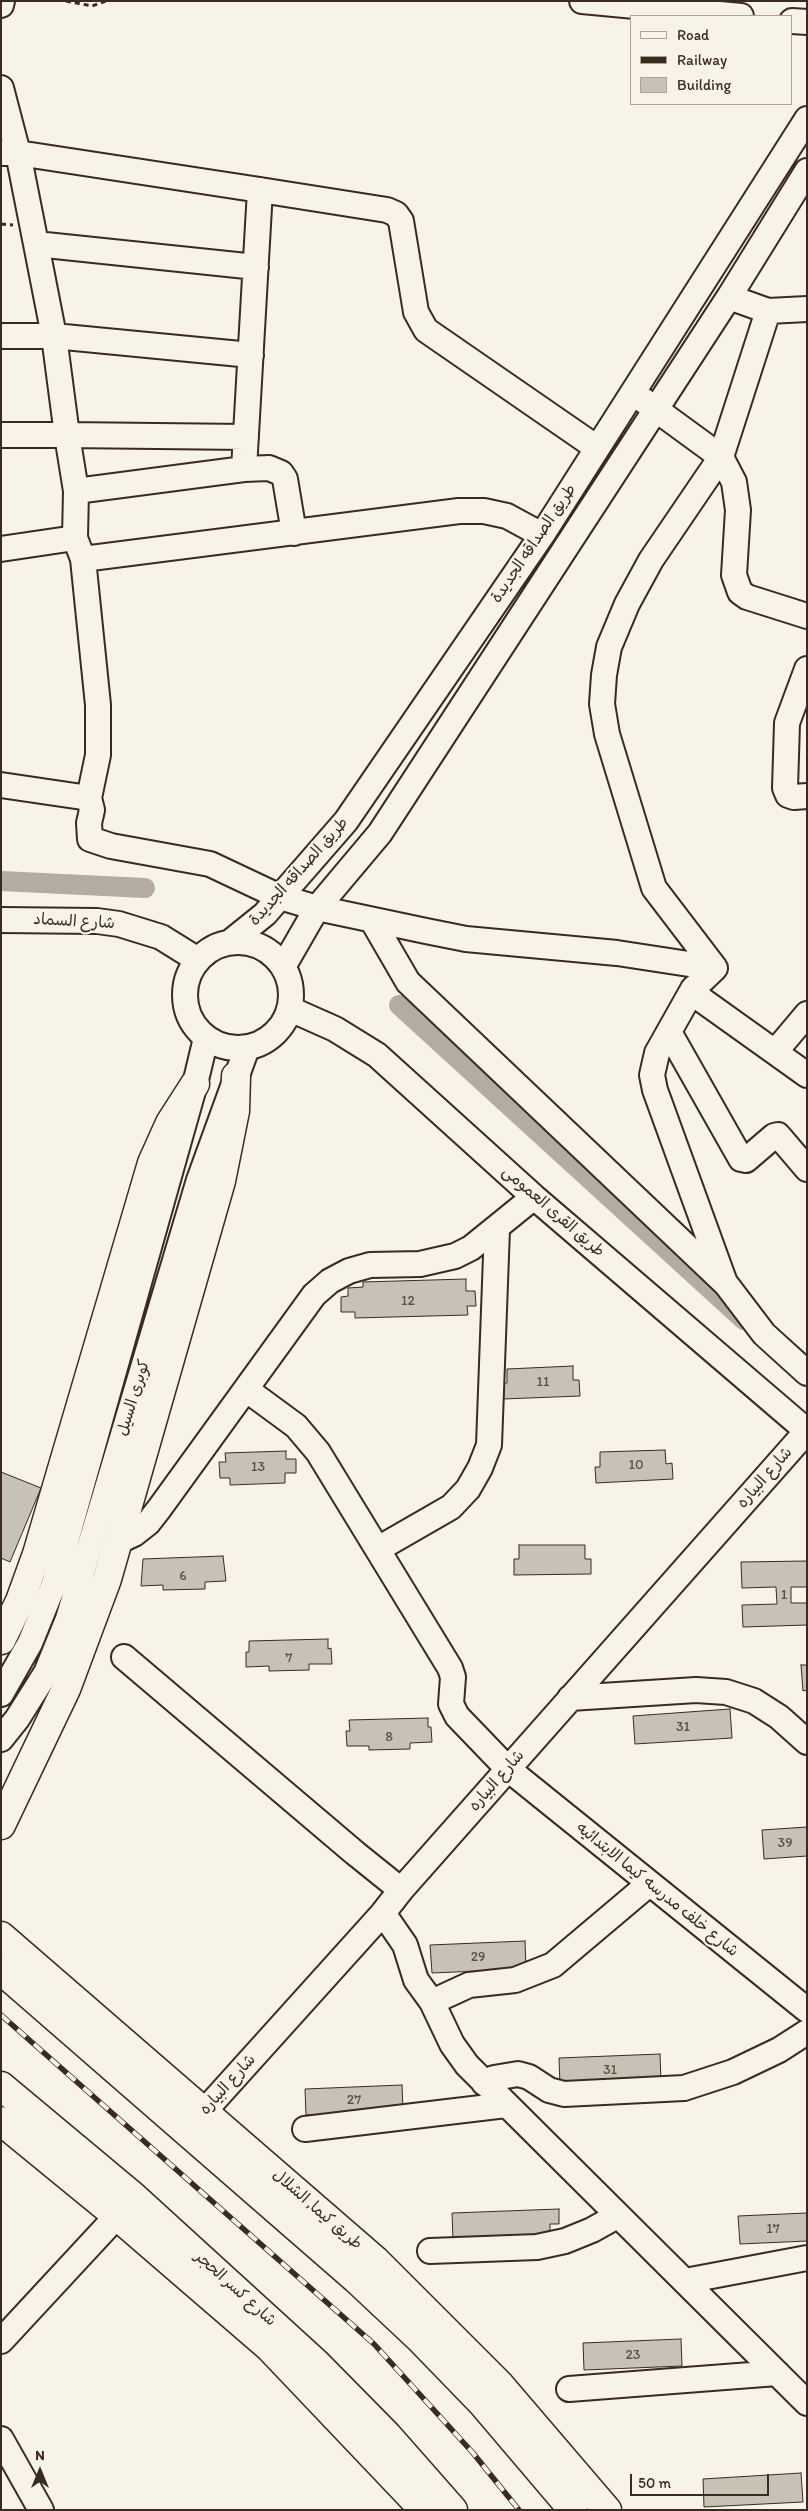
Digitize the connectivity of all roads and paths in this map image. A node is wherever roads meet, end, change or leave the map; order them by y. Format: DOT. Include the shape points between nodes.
graph roads {
  1 [pos="2,1"];
  2 [pos="66,1"];
  3 [pos="106,1"];
  4 [pos="582,1"];
  5 [pos="1,5"];
  6 [pos="730,15"];
  7 [pos="793,21"];
  8 [pos="807,22"];
  9 [pos="1,88"];
  10 [pos="807,119"];
  11 [pos="10,153"];
  12 [pos="807,171"];
  13 [pos="260,190"];
  14 [pos="756,202"];
  15 [pos="781,214"];
  16 [pos="36,244"];
  17 [pos="256,267"];
  18 [pos="729,297"];
  19 [pos="807,309"];
  20 [pos="768,311"];
  21 [pos="1,336"];
  22 [pos="54,336"];
  23 [pos="251,356"];
  24 [pos="633,393"];
  25 [pos="655,409"];
  26 [pos="1,435"];
  27 [pos="67,436"];
  28 [pos="246,437"];
  29 [pos="597,448"];
  30 [pos="721,457"];
  31 [pos="244,469"];
  32 [pos="76,491"];
  33 [pos="294,533"];
  34 [pos="542,534"];
  35 [pos="75,538"];
  36 [pos="1,549"];
  37 [pos="83,559"];
  38 [pos="807,616"];
  39 [pos="807,669"];
  40 [pos="1,785"];
  41 [pos="807,796"];
  42 [pos="89,798"];
  43 [pos="280,897"];
  44 [pos="317,908"];
  45 [pos="1,920"];
  46 [pos="372,920"];
  47 [pos="230,943"];
  48 [pos="198,960"];
  49 [pos="283,967"];
  50 [pos="715,968"];
  51 [pos="693,989"];
  52 [pos="290,1009"];
  53 [pos="807,1014"];
  54 [pos="669,1032"];
  55 [pos="206,1038"];
  56 [pos="247,1048"];
  57 [pos="775,1052"];
  58 [pos="807,1075"];
  59 [pos="236,1076"];
  60 [pos="195,1084"];
  61 [pos="807,1169"];
  62 [pos="534,1197"];
  63 [pos="497,1229"];
  64 [pos="726,1284"];
  65 [pos="807,1374"];
  66 [pos="248,1390"];
  67 [pos="807,1431"];
  68 [pos="117,1542"];
  69 [pos="378,1549"];
  70 [pos="5,1626"];
  71 [pos="124,1657"];
  72 [pos="1,1694"];
  73 [pos="570,1698"];
  74 [pos="1,1739"];
  75 [pos="807,1742"];
  76 [pos="508,1769"];
  77 [pos="1,1825"];
  78 [pos="649,1884"];
  79 [pos="401,1890"];
  80 [pos="383,1913"];
  81 [pos="1,1936"];
  82 [pos="1,1970"];
  83 [pos="432,2002"];
  84 [pos="807,2010"];
  85 [pos="807,2032"];
  86 [pos="484,2083"];
  87 [pos="1,2086"];
  88 [pos="506,2105"];
  89 [pos="1,2121"];
  90 [pos="195,2122"];
  91 [pos="305,2129"];
  92 [pos="125,2206"];
  93 [pos="617,2216"];
  94 [pos="430,2251"];
  95 [pos="807,2258"];
  96 [pos="375,2260"];
  97 [pos="356,2279"];
  98 [pos="686,2280"];
  99 [pos="1,2341"];
  100 [pos="777,2374"];
  101 [pos="569,2389"];
  102 [pos="807,2403"];
  103 [pos="1,2439"];
  104 [pos="41,2510"];
  105 [pos="424,2510"];
  106 [pos="453,2510"];
  107 [pos="574,2510"];
  108 [pos="607,2510"];
  1 -- 5 [label="street"];
  2 -- 3 [label="path" via="92,6"];
  4 -- 6 [label="street"];
  7 -- 8 [label="street"];
  9 -- 11 [label="street"];
  10 -- 14 [label="street, طريق الصداقه الجديدة"];
  11 -- 13 [label="street"];
  11 -- 16 [label="street"];
  12 -- 15 [label="street, طريق الصداقه الجديدة"];
  13 -- 17 [label="street"];
  13 -- 29 [label="street" via="396,214 401,221 416,312 426,330"];
  14 -- 15 [label="street"];
  14 -- 24 [label="street, طريق الصداقه الجديدة"];
  15 -- 18 [label="street, طريق الصداقه الجديدة"];
  16 -- 17 [label="street"];
  16 -- 22 [label="street"];
  17 -- 23 [label="street"];
  18 -- 20 [label="street"];
  18 -- 25 [label="street, طريق الصداقه الجديدة"];
  19 -- 20 [label="street"];
  20 -- 30 [label="street"];
  21 -- 22 [label="street"];
  22 -- 23 [label="street"];
  22 -- 27 [label="street"];
  23 -- 28 [label="street"];
  24 -- 25 [label="street"];
  24 -- 29 [label="street, طريق الصداقه الجديدة"];
  25 -- 30 [label="street"];
  25 -- 44 [label="street, طريق الصداقه الجديدة" via="380,833"];
  26 -- 27 [label="street"];
  27 -- 28 [label="street"];
  27 -- 32 [label="street"];
  28 -- 31 [label="street"];
  29 -- 34 [label="street, طريق الصداقه الجديدة"];
  30 -- 38 [label="street" via="736,492 734,575 740,592"];
  30 -- 50 [label="street" via="651,560 628,604 609,647 602,704 607,734 654,888"];
  31 -- 32 [label="street"];
  31 -- 33 [label="street" via="269,468 281,473 285,479"];
  32 -- 35 [label="street"];
  33 -- 34 [label="street" via="459,511 484,511 507,516"];
  33 -- 37 [label="street"];
  34 -- 43 [label="street, طريق الصداقه الجديدة" via="346,821"];
  35 -- 36 [label="street"];
  35 -- 37 [label="street"];
  37 -- 42 [label="street" via="98,705 98,755"];
  39 -- 41 [label="street" via="787,723 785,788 794,797"];
  40 -- 42 [label="street"];
  42 -- 43 [label="street" via="92,810 90,839 111,846 210,864"];
  43 -- 44 [label="street"];
  43 -- 47 [label="street, طريق الصداقه الجديدة"];
  44 -- 46 [label="street"];
  44 -- 49 [label="street, طريق الصداقه الجديدة"];
  45 -- 48 [label="street, شارع السماد" via="119,924 161,937"];
  46 -- 50 [label="street" via="466,939 617,953"];
  46 -- 64 [label="street" via="408,982"];
  47 -- 48 [label="street" via="213,949"];
  47 -- 49 [label="street" via="260,947"];
  48 -- 55 [label="street" via="189,974 185,992 187,1009 194,1025"];
  49 -- 52 [label="street" via="292,994"];
  50 -- 51 [label="street"];
  51 -- 54 [label="street"];
  51 -- 57 [label="street" via="702,1000"];
  52 -- 56 [label="street" via="274,1035"];
  52 -- 62 [label="street, طريق القرى العمومى" via="335,1029 377,1055"];
  53 -- 57 [label="street"];
  54 -- 61 [label="street" via="741,1159 746,1160 778,1134"];
  54 -- 64 [label="street" via="654,1062 655,1090"];
  55 -- 56 [label="street" via="219,1045"];
  55 -- 60 [label="street, كوبرى السيل"];
  56 -- 59 [label="street, كوبرى السيل"];
  57 -- 58 [label="street"];
  59 -- 68 [label="main road" via="230,1146"];
  59 -- 74 [label="street, كوبرى السيل" via="191,1207 68,1619 46,1673"];
  60 -- 70 [label="main road" via="170,1123 152,1163 37,1554"];
  60 -- 72 [label="street, كوبرى السيل" via="54,1584 30,1644"];
  62 -- 63 [label="street"];
  62 -- 67 [label="street, طريق القرى العمومى"];
  63 -- 66 [label="street" via="455,1256 420,1264 370,1265 330,1281 314,1295"];
  63 -- 69 [label="street" via="489,1445 468,1489 451,1507"];
  64 -- 65 [label="street" via="764,1334"];
  66 -- 68 [label="street" via="148,1523"];
  66 -- 69 [label="street, شارع خلف مدرسه كيما الابتدائيه" via="296,1426 318,1452"];
  67 -- 73 [label="street, شارع البياره"];
  68 -- 77 [label="main road" via="77,1662"];
  69 -- 76 [label="street, شارع خلف مدرسه كيما الابتدائيه" via="450,1668 453,1682 451,1704 457,1716"];
  71 -- 79 [label="street"];
  73 -- 75 [label="street" via="696,1690 726,1692 754,1701 780,1717"];
  73 -- 76 [label="street, شارع البياره"];
  76 -- 78 [label="street, شارع خلف مدرسه كيما الابتدائيه"];
  76 -- 79 [label="street, شارع البياره"];
  78 -- 83 [label="street" via="553,1965 515,1980 469,1985"];
  78 -- 84 [label="street, شارع خلف مدرسه كيما الابتدائيه"];
  79 -- 80 [label="street, شارع البياره"];
  80 -- 83 [label="street" via="405,1945 416,1980"];
  80 -- 90 [label="street, شارع البياره"];
  81 -- 90 [label="main road, طريق كيما, الشلال"];
  82 -- 90 [label="main road, طريق كيما, الشلال"];
  83 -- 86 [label="street" via="452,2044"];
  85 -- 86 [label="street" via="779,2050 733,2072 684,2088 564,2094 518,2074 500,2076"];
  86 -- 88 [label="street"];
  87 -- 92 [label="main road, شارع كسر الحجر"];
  88 -- 91 [label="street"];
  88 -- 93 [label="street"];
  89 -- 92 [label="main road, شارع كسر الحجر"];
  90 -- 96 [label="main road, طريق كيما, الشلال"];
  90 -- 97 [label="main road, طريق كيما, الشلال"];
  92 -- 99 [label="street"];
  92 -- 105 [label="main road, شارع كسر الحجر" via="270,2348"];
  92 -- 106 [label="main road, شارع كسر الحجر" via="316,2363 387,2435"];
  93 -- 94 [label="street" via="565,2241 536,2248"];
  93 -- 98 [label="street"];
  95 -- 98 [label="street"];
  96 -- 97 [label="main road"];
  96 -- 108 [label="main road, طريق كيما, الشلال" via="500,2385"];
  97 -- 107 [label="main road, طريق كيما, الشلال" via="482,2403"];
  98 -- 100 [label="street"];
  100 -- 101 [label="street"];
  100 -- 102 [label="street"];
  103 -- 104 [label="street"];
}
